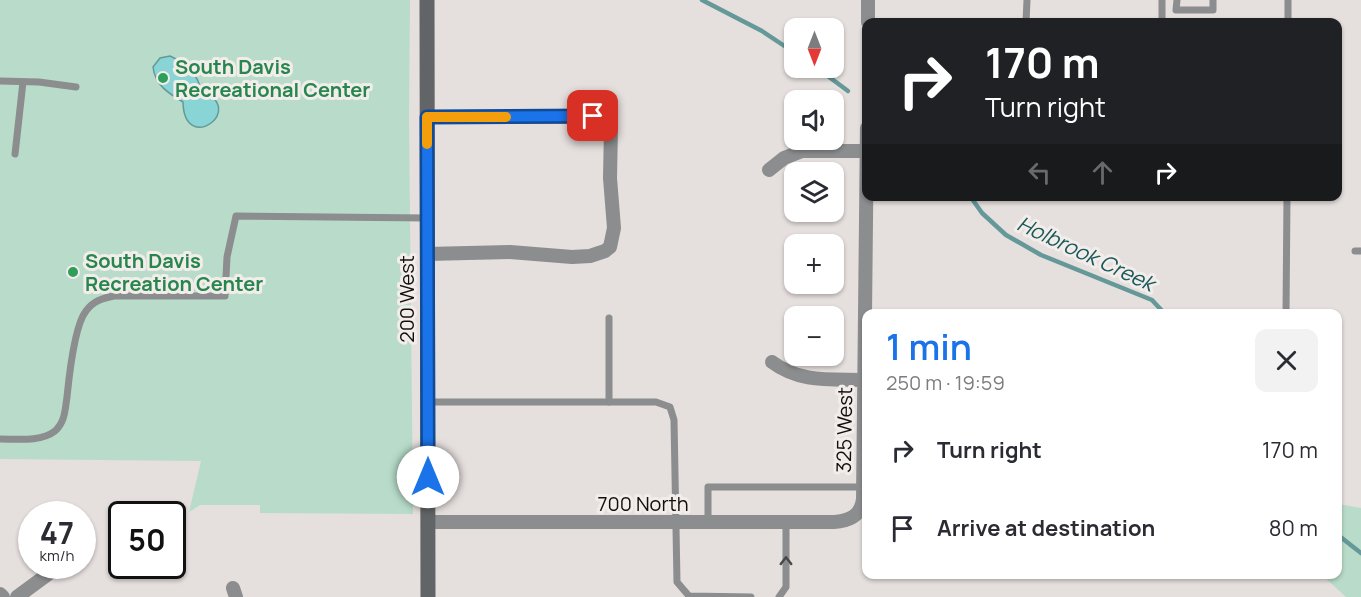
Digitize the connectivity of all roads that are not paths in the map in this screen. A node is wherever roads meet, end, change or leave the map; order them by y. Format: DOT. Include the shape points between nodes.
graph roads {
  1 [pos="427,0"];
  2 [pos="868,0"];
  3 [pos="1027,0"];
  4 [pos="1162,0"];
  5 [pos="1176,0"];
  6 [pos="1213,0"];
  7 [pos="1288,0"];
  8 [pos="868,18"];
  9 [pos="1026,18"];
  10 [pos="1162,18"];
  11 [pos="1288,18"];
  12 [pos="0,81"];
  13 [pos="23,82"];
  14 [pos="76,87"];
  15 [pos="427,117"];
  16 [pos="862,151"];
  17 [pos="15,154"];
  18 [pos="769,170"];
  19 [pos="867,201"];
  20 [pos="1287,201"];
  21 [pos="427,218"];
  22 [pos="427,254"];
  23 [pos="866,309"];
  24 [pos="1286,309"];
  25 [pos="609,318"];
  26 [pos="772,362"];
  27 [pos="862,375"];
  28 [pos="427,402"];
  29 [pos="609,402"];
  30 [pos="0,439"];
  31 [pos="862,487"];
  32 [pos="862,505"];
  33 [pos="857,515"];
  34 [pos="428,522"];
  35 [pos="677,522"];
  36 [pos="708,522"];
  37 [pos="786,522"];
  38 [pos="41,579"];
  39 [pos="0,594"];
  40 [pos="3,597"];
  41 [pos="16,597"];
  42 [pos="428,597"];
  43 [pos="751,597"];
  44 [pos="779,597"];
  1 -- 15 [label="main road, 200 West"];
  2 -- 8 [label="street"];
  3 -- 9 [label="lane"];
  4 -- 10 [label="lane"];
  5 -- 6 [label="lane" via="1176,10 1213,10"];
  7 -- 11 [label="lane"];
  12 -- 13 [label="lane"];
  13 -- 14 [label="lane"];
  13 -- 17 [label="lane"];
  15 -- 21 [label="main road, 200 West"];
  15 -- 22 [label="street" via="606,117 611,128 614,222 610,247 590,256 510,252"];
  16 -- 18 [label="street" via="802,152 784,158"];
  19 -- 23 [label="street, 325 West"];
  20 -- 24 [label="lane"];
  21 -- 22 [label="main road, 200 West"];
  21 -- 30 [label="lane" via="236,216 227,257 225,296 114,296 93,304 82,316 74,341 64,418 56,430 36,438"];
  22 -- 28 [label="main road, 200 West"];
  25 -- 29 [label="lane"];
  26 -- 27 [label="street" via="799,377"];
  28 -- 29 [label="lane"];
  28 -- 34 [label="main road, 200 West"];
  29 -- 35 [label="lane" via="656,402 670,406 674,420"];
  31 -- 36 [label="lane" via="708,487"];
  32 -- 33 [label="street, 325 West"];
  33 -- 37 [label="street, 700 North" via="841,522"];
  34 -- 35 [label="street, 700 North"];
  34 -- 42 [label="main road, 200 West"];
  35 -- 36 [label="street, 700 North"];
  35 -- 43 [label="lane" via="677,582 689,596"];
  36 -- 37 [label="street, 700 North"];
  44 -- 37 [label="lane, one-way" via="786,587"];
  38 -- 41 [label="street"];
  39 -- 40 [label="street"];
}
